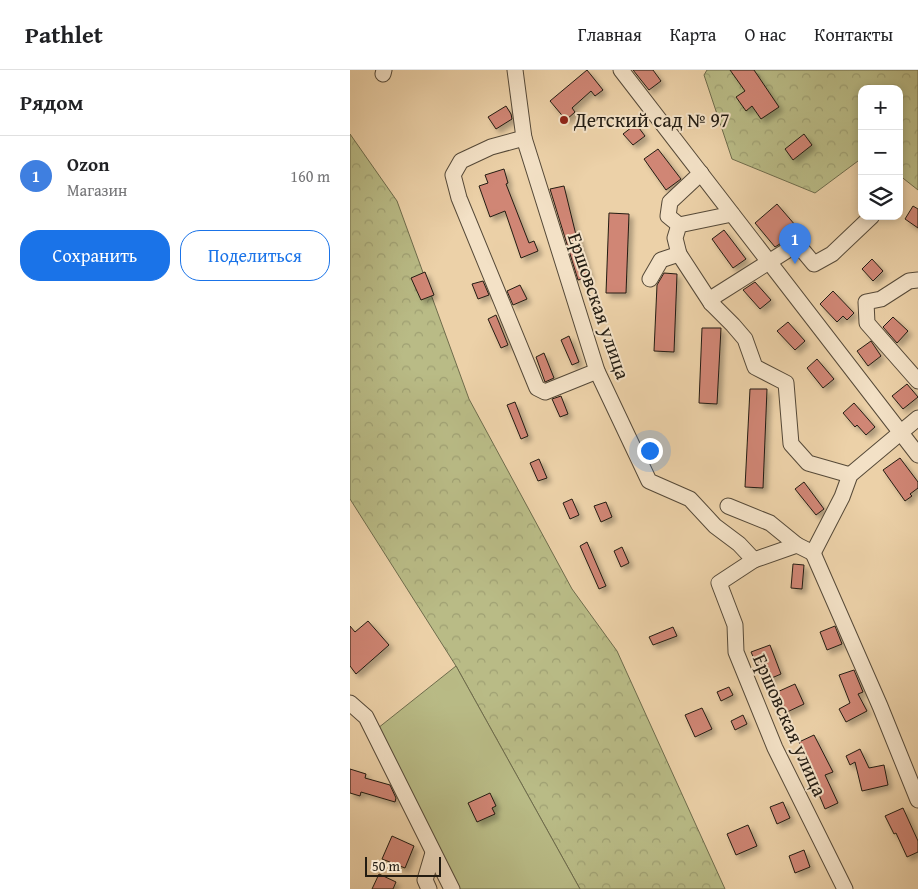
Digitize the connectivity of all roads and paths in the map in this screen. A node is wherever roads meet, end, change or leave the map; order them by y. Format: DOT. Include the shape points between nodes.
graph roads {
  1 [pos="515,70"];
  2 [pos="621,70"];
  3 [pos="524,138"];
  4 [pos="701,174"];
  5 [pos="732,214"];
  6 [pos="868,220"];
  7 [pos="679,225"];
  8 [pos="679,254"];
  9 [pos="770,262"];
  10 [pos="650,279"];
  11 [pos="918,280"];
  12 [pos="711,303"];
  13 [pos="597,371"];
  14 [pos="918,381"];
  15 [pos="918,418"];
  16 [pos="901,432"];
  17 [pos="918,454"];
  18 [pos="850,475"];
  19 [pos="728,506"];
  20 [pos="796,544"];
  21 [pos="814,553"];
  22 [pos="754,560"];
  23 [pos="350,703"];
  24 [pos="918,800"];
  25 [pos="433,853"];
  26 [pos="429,889"];
  27 [pos="452,889"];
  28 [pos="845,889"];
  1 -- 3 [label="street, Ершовская улица"];
  2 -- 4 [label="street"];
  3 -- 13 [label="street, Ершовская улица"];
  3 -- 13 [label="street" via="491,146 461,161 453,175 459,198 537,388 546,392"];
  4 -- 5 [label="street"];
  4 -- 7 [label="street" via="670,202 668,216"];
  5 -- 7 [label="street"];
  5 -- 9 [label="street"];
  6 -- 9 [label="street" via="832,254 814,264 800,246"];
  7 -- 8 [label="street" via="675,238"];
  8 -- 10 [label="street" via="661,260"];
  8 -- 12 [label="street"];
  9 -- 12 [label="street" via="715,296"];
  9 -- 16 [label="street"];
  11 -- 14 [label="street" via="909,281 882,299 866,302 867,324"];
  12 -- 18 [label="street" via="745,339 756,368 786,383 791,444 808,463"];
  13 -- 22 [label="street, Ершовская улица" via="649,482 690,499"];
  15 -- 16 [label="street"];
  16 -- 17 [label="street"];
  16 -- 18 [label="street"];
  18 -- 21 [label="street"];
  19 -- 20 [label="street" via="770,523"];
  20 -- 21 [label="street"];
  20 -- 22 [label="street"];
  21 -- 24 [label="street"];
  22 -- 28 [label="street, Ершовская улица" via="719,583 735,625 736,652 775,748"];
  23 -- 25 [label="street" via="366,717"];
  25 -- 26 [label="street" via="425,880"];
  25 -- 27 [label="street"];
}
